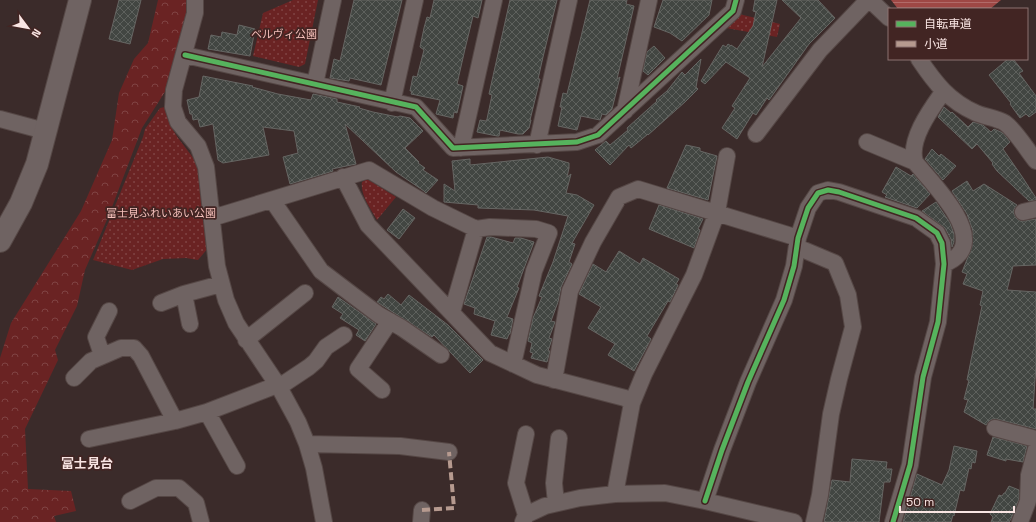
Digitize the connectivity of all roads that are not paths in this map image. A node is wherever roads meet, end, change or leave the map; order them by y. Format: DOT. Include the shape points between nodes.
graph roads {
  1 [pos="80,0"];
  2 [pos="195,0"];
  3 [pos="333,0"];
  4 [pos="415,0"];
  5 [pos="494,0"];
  6 [pos="569,0"];
  7 [pos="649,0"];
  8 [pos="736,0"];
  9 [pos="869,0"];
  10 [pos="888,17"];
  11 [pos="185,55"];
  12 [pos="920,60"];
  13 [pos="315,84"];
  14 [pos="943,92"];
  15 [pos="392,103"];
  16 [pos="625,111"];
  17 [pos="0,119"];
  18 [pos="45,131"];
  19 [pos="756,134"];
  20 [pos="867,142"];
  21 [pos="537,145"];
  22 [pos="461,148"];
  23 [pos="727,156"];
  24 [pos="1036,161"];
  25 [pos="915,162"];
  26 [pos="343,177"];
  27 [pos="272,200"];
  28 [pos="717,212"];
  29 [pos="212,218"];
  30 [pos="476,229"];
  31 [pos="0,241"];
  32 [pos="797,242"];
  33 [pos="944,264"];
  34 [pos="221,284"];
  35 [pos="305,293"];
  36 [pos="184,294"];
  37 [pos="160,302"];
  38 [pos="109,311"];
  39 [pos="452,312"];
  40 [pos="390,321"];
  41 [pos="190,324"];
  42 [pos="344,335"];
  43 [pos="246,340"];
  44 [pos="106,354"];
  45 [pos="441,355"];
  46 [pos="513,364"];
  47 [pos="74,378"];
  48 [pos="554,380"];
  49 [pos="278,386"];
  50 [pos="382,390"];
  51 [pos="632,403"];
  52 [pos="207,412"];
  53 [pos="175,421"];
  54 [pos="995,428"];
  55 [pos="526,434"];
  56 [pos="559,438"];
  57 [pos="89,439"];
  58 [pos="1036,439"];
  59 [pos="307,444"];
  60 [pos="1036,449"];
  61 [pos="449,452"];
  62 [pos="237,466"];
  63 [pos="615,494"];
  64 [pos="705,500"];
  65 [pos="130,501"];
  66 [pos="556,503"];
  67 [pos="524,519"];
  68 [pos="201,522"];
  69 [pos="324,522"];
  70 [pos="794,522"];
  71 [pos="814,522"];
  72 [pos="893,522"];
  73 [pos="1020,522"];
  1 -- 18 [label="street"];
  2 -- 11 [label="street" via="196,13"];
  3 -- 13 [label="street"];
  4 -- 15 [label="street"];
  5 -- 22 [label="street"];
  6 -- 21 [label="street"];
  7 -- 16 [label="street"];
  8 -- 16 [label="street" via="734,11"];
  9 -- 10 [label="street"];
  9 -- 19 [label="street" via="820,50"];
  11 -- 13 [label="street"];
  11 -- 29 [label="street" via="174,90 173,107 178,122 198,146 202,156 208,178"];
  12 -- 14 [label="street"];
  13 -- 15 [label="street"];
  14 -- 24 [label="street" via="963,107 1004,122"];
  14 -- 25 [label="street" via="917,136 912,155"];
  15 -- 22 [label="street" via="416,107 453,148"];
  16 -- 21 [label="street" via="598,135 577,142"];
  17 -- 18 [label="street"];
  18 -- 31 [label="street" via="30,184"];
  20 -- 25 [label="street"];
  21 -- 22 [label="street"];
  23 -- 28 [label="street"];
  25 -- 33 [label="street" via="956,212 962,226 964,241 960,254"];
  26 -- 27 [label="street"];
  26 -- 30 [label="street" via="368,170 433,208"];
  26 -- 39 [label="street" via="368,225"];
  27 -- 29 [label="street"];
  27 -- 40 [label="street" via="322,271"];
  28 -- 32 [label="street"];
  28 -- 48 [label="street" via="638,189 619,197 593,242 570,291"];
  28 -- 51 [label="street" via="694,274"];
  29 -- 34 [label="street"];
  30 -- 39 [label="street"];
  30 -- 46 [label="street" via="536,229 549,233 534,270"];
  32 -- 33 [label="street" via="808,208 818,193 828,190 916,218 937,233 942,243"];
  32 -- 64 [label="street" via="794,266 784,300 748,382"];
  32 -- 71 [label="street" via="835,263 848,295 853,327 831,414"];
  33 -- 72 [label="street" via="938,322 923,376 910,465"];
  34 -- 36 [label="street"];
  34 -- 43 [label="street" via="230,313"];
  35 -- 43 [label="street"];
  36 -- 37 [label="street"];
  36 -- 41 [label="street"];
  38 -- 44 [label="street" via="96,337 100,349"];
  39 -- 46 [label="street" via="490,353"];
  40 -- 45 [label="street"];
  40 -- 50 [label="street" via="358,369"];
  42 -- 49 [label="street" via="326,347 309,367"];
  43 -- 49 [label="street"];
  44 -- 47 [label="street" via="91,361"];
  44 -- 53 [label="street" via="121,348 134,348 141,356"];
  46 -- 48 [label="street"];
  48 -- 51 [label="street" via="625,398"];
  49 -- 52 [label="street"];
  49 -- 59 [label="street"];
  51 -- 63 [label="street"];
  52 -- 53 [label="street"];
  52 -- 62 [label="street"];
  53 -- 57 [label="street"];
  54 -- 58 [label="street"];
  55 -- 67 [label="street" via="516,483"];
  56 -- 66 [label="street" via="554,483"];
  59 -- 61 [label="street" via="400,446"];
  59 -- 69 [label="street"];
  60 -- 73 [label="street" via="1029,475 1028,501"];
  63 -- 64 [label="street" via="665,493"];
  63 -- 66 [label="street"];
  64 -- 70 [label="street"];
  65 -- 68 [label="street" via="156,488 179,488 196,503"];
  66 -- 67 [label="street" via="545,506"];
}
